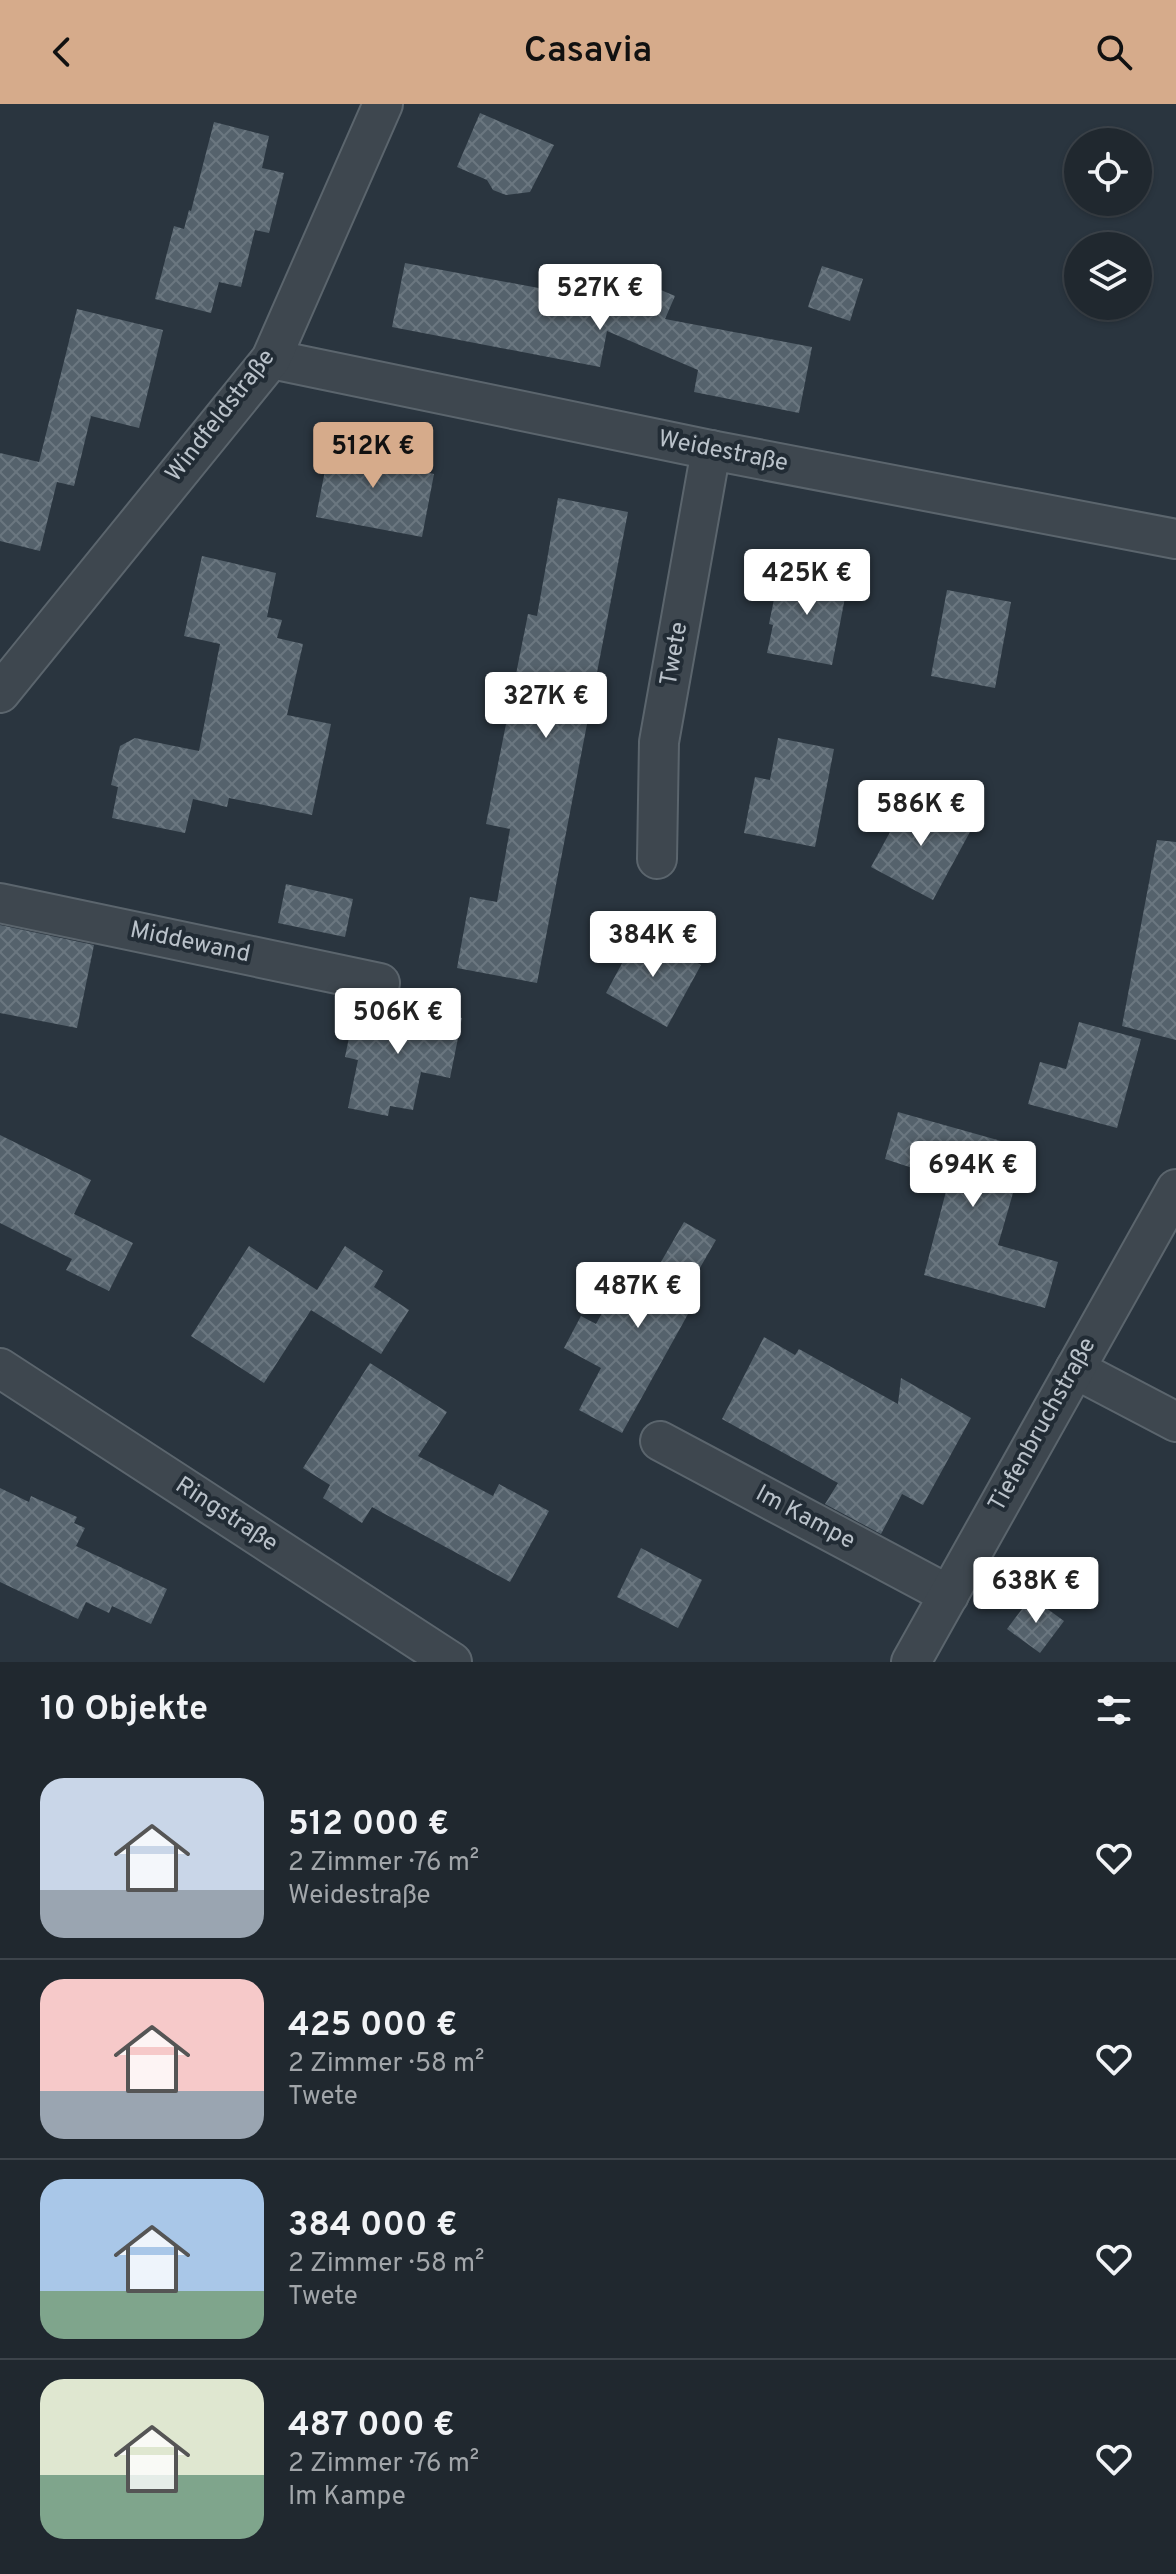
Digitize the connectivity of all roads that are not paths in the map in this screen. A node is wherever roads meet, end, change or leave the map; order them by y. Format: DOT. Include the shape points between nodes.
graph roads {
  1 [pos="383,104"];
  2 [pos="271,359"];
  3 [pos="711,450"];
  4 [pos="1176,539"];
  5 [pos="16,645"];
  6 [pos="0,693"];
  7 [pos="657,859"];
  8 [pos="0,903"];
  9 [pos="380,983"];
  10 [pos="1176,1189"];
  11 [pos="0,1368"];
  12 [pos="1075,1369"];
  13 [pos="1176,1422"];
  14 [pos="660,1441"];
  15 [pos="949,1595"];
  16 [pos="452,1662"];
  17 [pos="911,1662"];
  1 -- 2 [label="street, Windfeldstraße"];
  2 -- 3 [label="street, Weidestraße"];
  2 -- 5 [label="street, Windfeldstraße"];
  3 -- 4 [label="street, Weidestraße"];
  3 -- 7 [label="street, Twete" via="659,742"];
  5 -- 6 [label="street, Windfeldstraße"];
  8 -- 9 [label="street, Middewand"];
  10 -- 12 [label="street, Tiefenbruchstraße"];
  11 -- 16 [label="street, Ringstraße"];
  12 -- 13 [label="street"];
  12 -- 15 [label="street, Tiefenbruchstraße"];
  14 -- 15 [label="street, Im Kampe"];
  15 -- 17 [label="street, Tiefenbruchstraße"];
}
